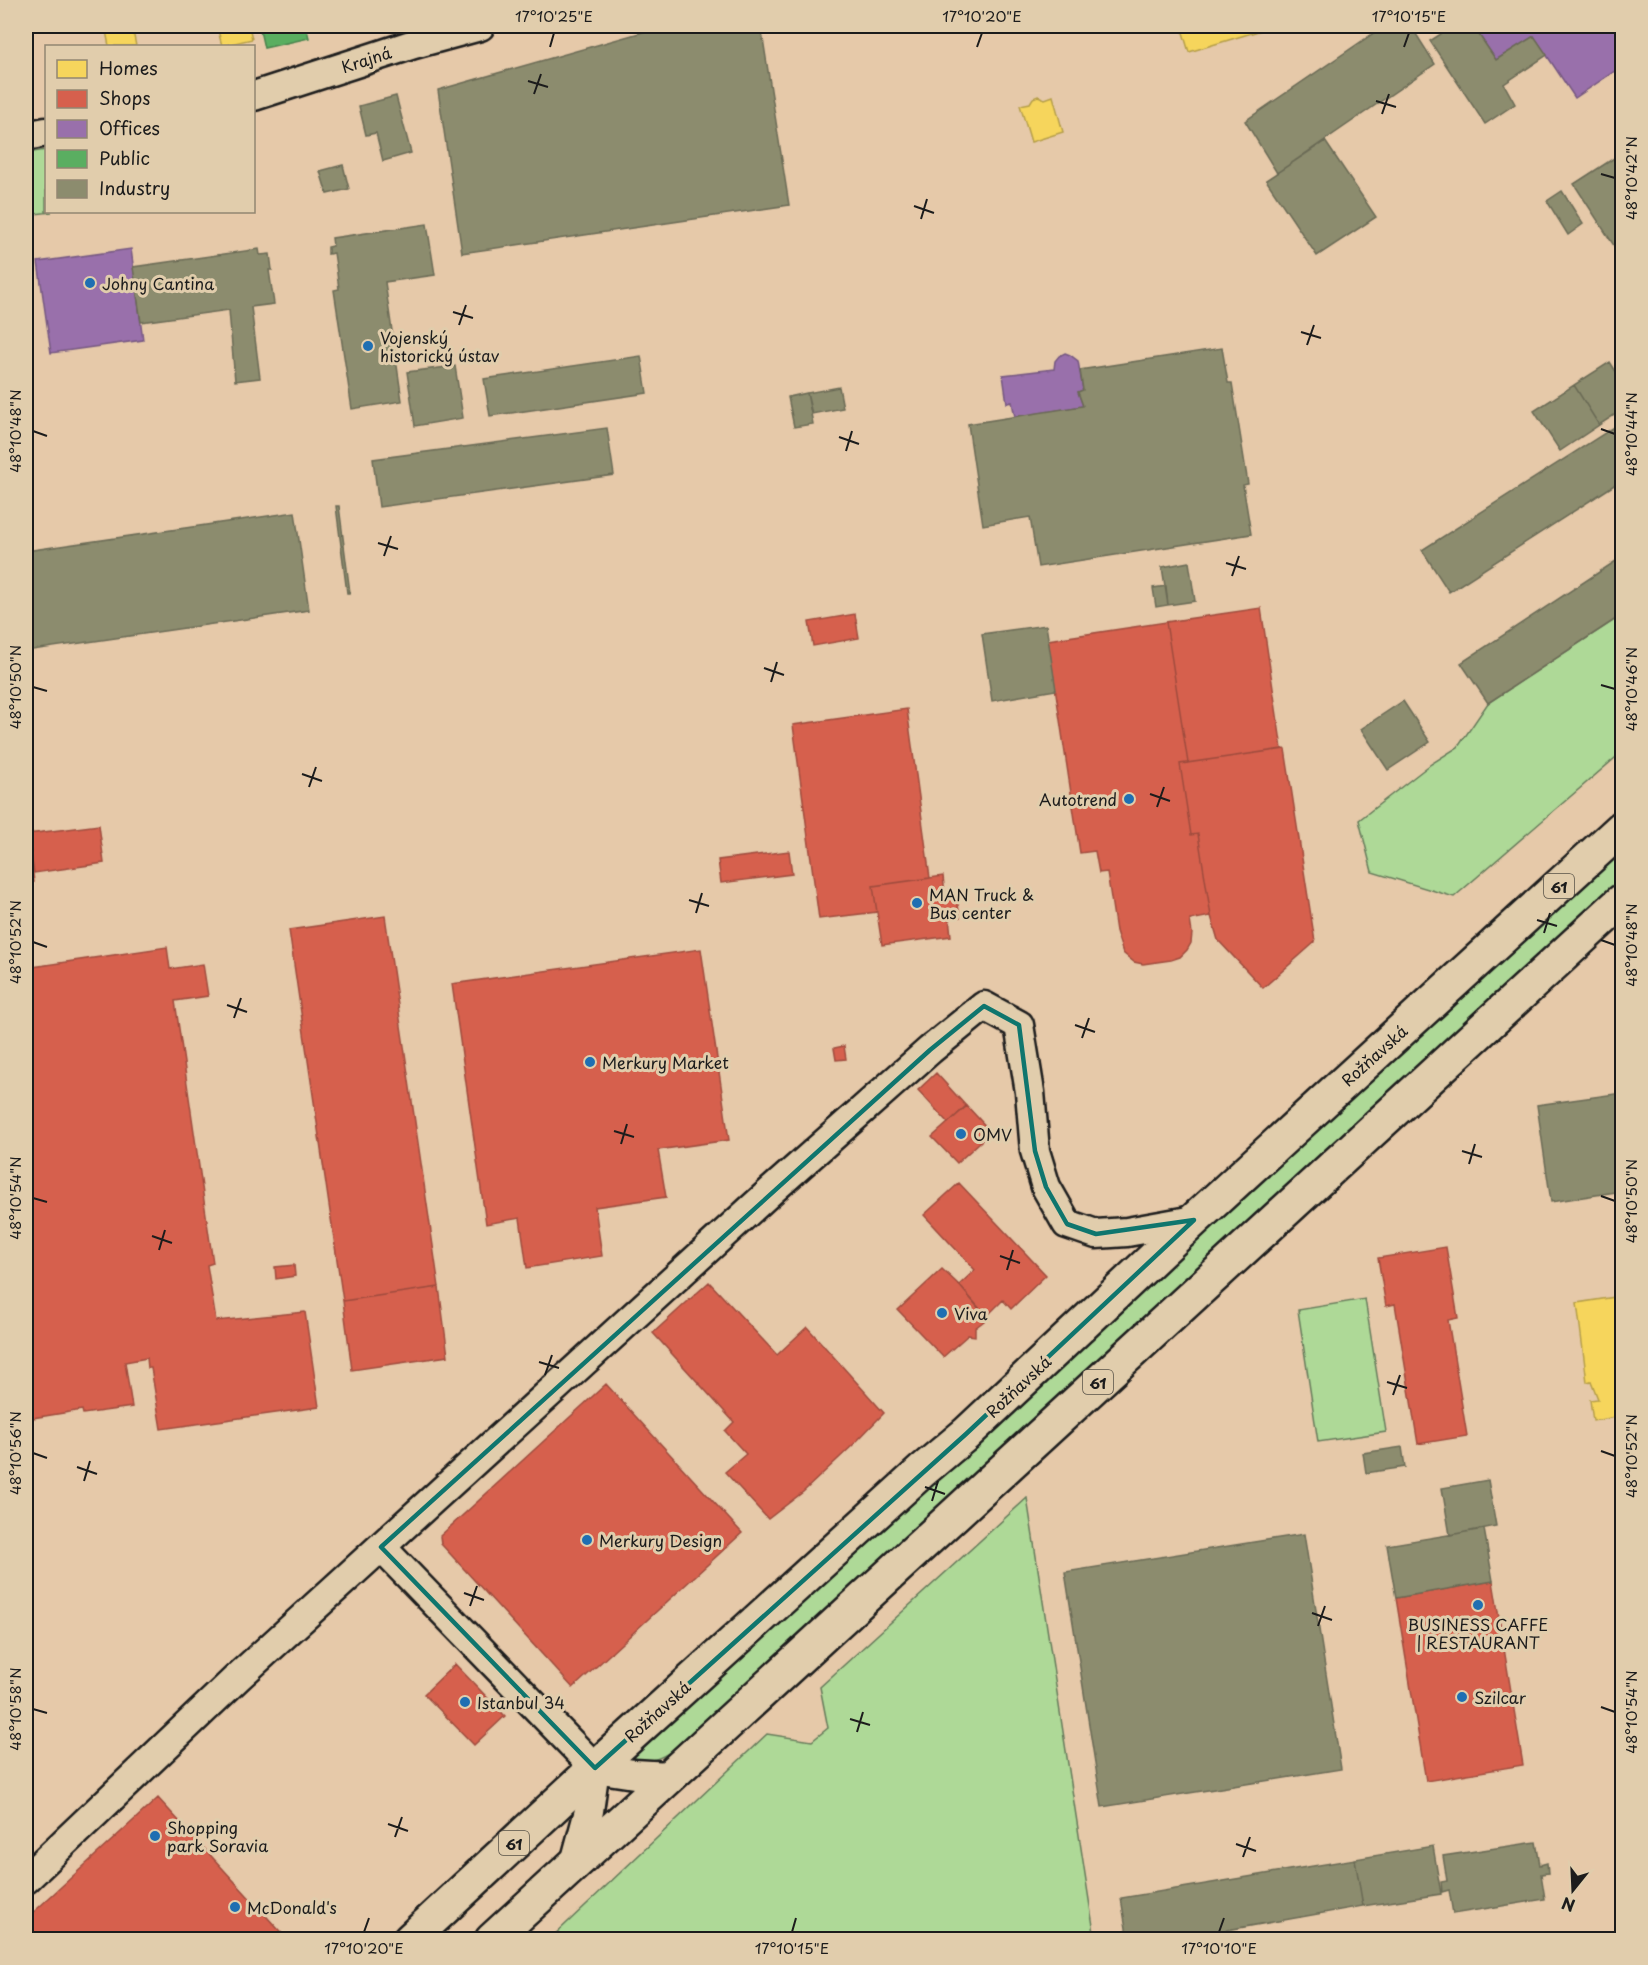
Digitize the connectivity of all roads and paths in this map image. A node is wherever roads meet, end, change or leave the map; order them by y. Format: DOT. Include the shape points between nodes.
graph roads {
  1 [pos="480,26"];
  2 [pos="255,96"];
  3 [pos="45,132"];
  4 [pos="26,136"];
  5 [pos="1623,828"];
  6 [pos="1623,901"];
  7 [pos="1194,1220"];
  8 [pos="381,1547"];
  9 [pos="595,1767"];
  10 [pos="669,1776"];
  11 [pos="575,1863"];
  12 [pos="26,1879"];
  13 [pos="410,1940"];
  14 [pos="492,1940"];
  1 -- 2 [label="street, Krajná"];
  3 -- 4 [label="street"];
  5 -- 7 [label="main road, Rožňavská / 61"];
  6 -- 10 [label="main road, 61"];
  7 -- 8 [label="street" via="1096,1234 1067,1224 1046,1187 1035,1151 1019,1025 984,1006 771,1191"];
  7 -- 9 [label="main road, Rožňavská / 61" via="966,1434"];
  8 -- 9 [label="street"];
  8 -- 12 [label="street"];
  9 -- 10 [label="street"];
  9 -- 11 [label="street" via="589,1811"];
  9 -- 13 [label="main road, Rožňavská / 61"];
  10 -- 11 [label="main road, 61"];
  11 -- 14 [label="main road, 61"];
}
